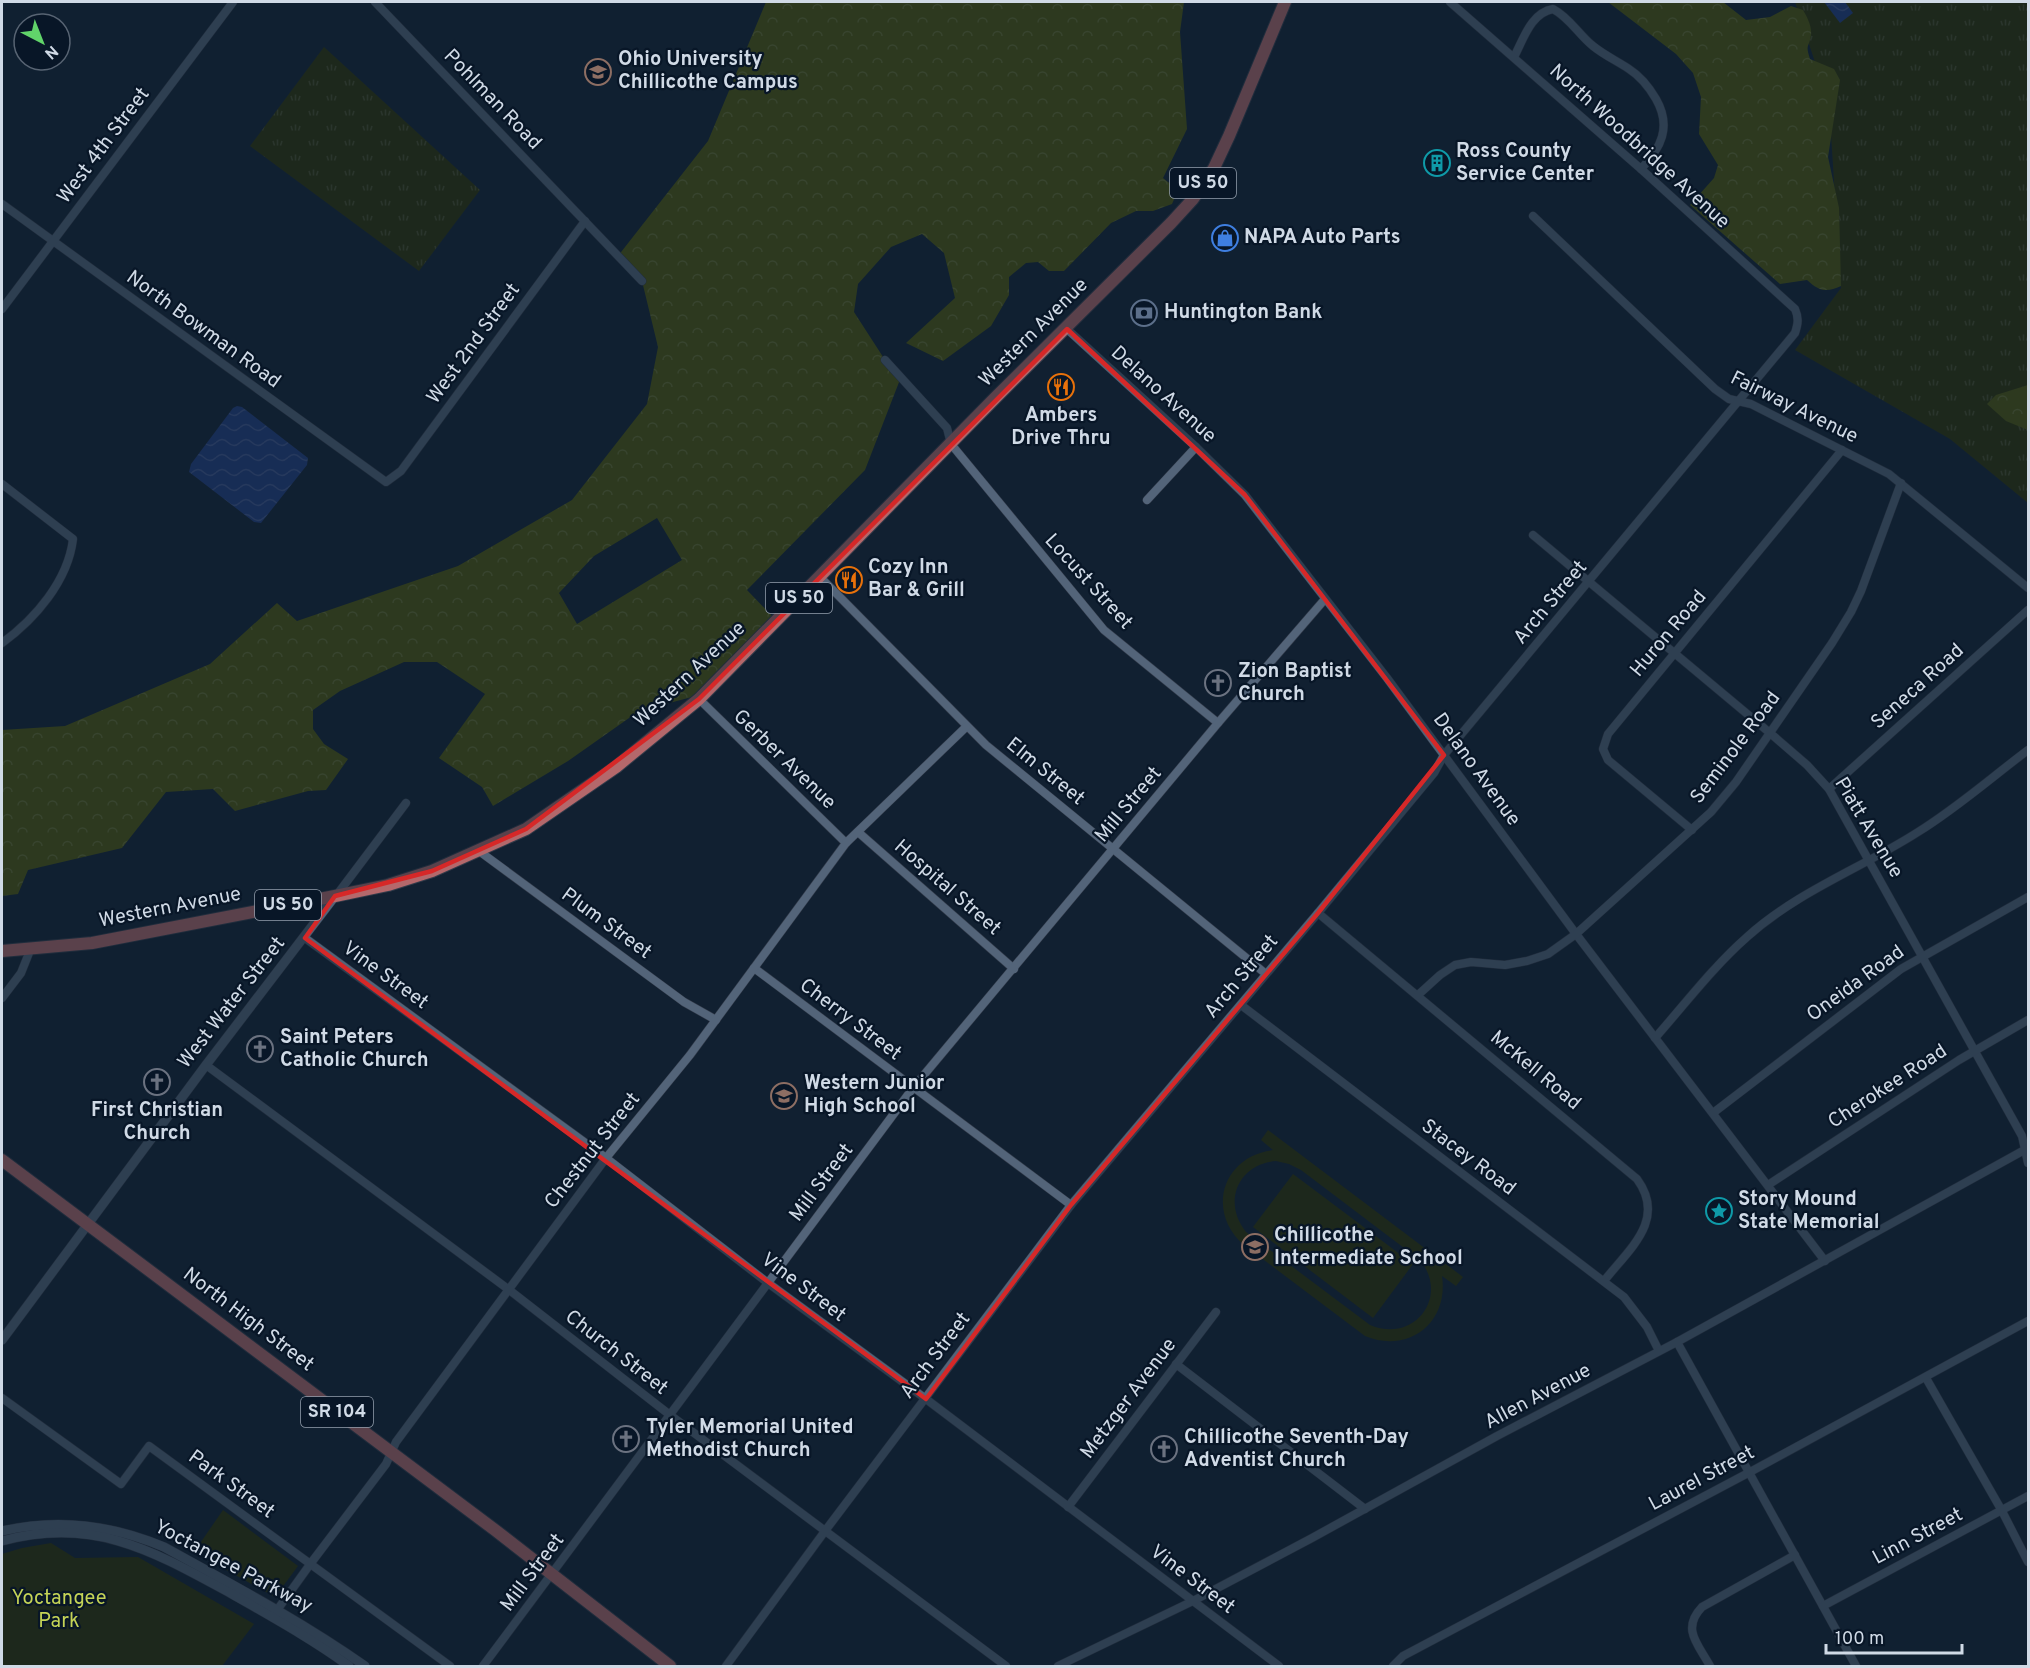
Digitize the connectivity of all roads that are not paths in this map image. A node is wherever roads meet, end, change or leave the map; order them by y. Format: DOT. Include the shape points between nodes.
graph roads {
  1 [pos="233,2"];
  2 [pos="375,2"];
  3 [pos="1285,2"];
  4 [pos="1450,2"];
  5 [pos="1514,57"];
  6 [pos="1641,169"];
  7 [pos="2,204"];
  8 [pos="1533,216"];
  9 [pos="585,221"];
  10 [pos="52,241"];
  11 [pos="642,281"];
  12 [pos="2,309"];
  13 [pos="1798,323"];
  14 [pos="1067,329"];
  15 [pos="885,360"];
  16 [pos="1740,401"];
  17 [pos="951,444"];
  18 [pos="1196,447"];
  19 [pos="1842,450"];
  20 [pos="386,482"];
  21 [pos="1901,483"];
  22 [pos="2,484"];
  23 [pos="1147,500"];
  24 [pos="1533,535"];
  25 [pos="820,577"];
  26 [pos="1590,582"];
  27 [pos="2028,588"];
  28 [pos="1325,599"];
  29 [pos="2028,610"];
  30 [pos="2,644"];
  31 [pos="1675,652"];
  32 [pos="699,699"];
  33 [pos="1218,723"];
  34 [pos="966,727"];
  35 [pos="1770,733"];
  36 [pos="2028,750"];
  37 [pos="1444,755"];
  38 [pos="1829,789"];
  39 [pos="406,803"];
  40 [pos="1692,830"];
  41 [pos="858,832"];
  42 [pos="846,843"];
  43 [pos="1114,850"];
  44 [pos="479,851"];
  45 [pos="1869,859"];
  46 [pos="335,896"];
  47 [pos="2028,897"];
  48 [pos="1318,914"];
  49 [pos="1576,934"];
  50 [pos="305,938"];
  51 [pos="31,948"];
  52 [pos="2,951"];
  53 [pos="1923,956"];
  54 [pos="754,968"];
  55 [pos="1014,969"];
  56 [pos="1266,974"];
  57 [pos="1418,995"];
  58 [pos="2,998"];
  59 [pos="1240,1005"];
  60 [pos="716,1020"];
  61 [pos="2028,1020"];
  62 [pos="1656,1038"];
  63 [pos="1975,1051"];
  64 [pos="206,1065"];
  65 [pos="913,1088"];
  66 [pos="1713,1113"];
  67 [pos="2027,1149"];
  68 [pos="606,1158"];
  69 [pos="2,1160"];
  70 [pos="2028,1162"];
  71 [pos="1768,1185"];
  72 [pos="1071,1205"];
  73 [pos="86,1224"];
  74 [pos="1825,1261"];
  75 [pos="1604,1281"];
  76 [pos="768,1283"];
  77 [pos="508,1289"];
  78 [pos="1216,1312"];
  79 [pos="2028,1322"];
  80 [pos="2,1340"];
  81 [pos="1677,1342"];
  82 [pos="1659,1351"];
  83 [pos="1176,1364"];
  84 [pos="1926,1378"];
  85 [pos="2,1398"];
  86 [pos="926,1399"];
  87 [pos="670,1415"];
  88 [pos="391,1452"];
  89 [pos="1750,1472"];
  90 [pos="2028,1496"];
  91 [pos="1068,1507"];
  92 [pos="1365,1509"];
  93 [pos="2002,1511"];
  94 [pos="2,1531"];
  95 [pos="825,1531"];
  96 [pos="2,1541"];
  97 [pos="1795,1555"];
  98 [pos="2028,1562"];
  99 [pos="311,1563"];
  100 [pos="553,1575"];
  101 [pos="1193,1600"];
  102 [pos="1823,1606"];
  103 [pos="275,1614"];
  104 [pos="349,1666"];
  105 [pos="365,1666"];
  106 [pos="450,1666"];
  107 [pos="483,1666"];
  108 [pos="670,1666"];
  109 [pos="726,1666"];
  110 [pos="1006,1666"];
  111 [pos="1058,1666"];
  112 [pos="1280,1666"];
  113 [pos="1393,1666"];
  114 [pos="1710,1666"];
  115 [pos="1856,1666"];
  1 -- 10 [label="street, West 4th Street"];
  2 -- 9 [label="street, Pohlman Road"];
  3 -- 14 [label="main road, Western Avenue / US 50" via="1214,168 1171,224"];
  4 -- 5 [label="street, North Woodbridge Avenue"];
  5 -- 6 [label="street, North Woodbridge Avenue"];
  5 -- 6 [label="street" via="1534,19 1553,9 1563,14 1596,49 1631,70 1650,88 1665,121 1662,141"];
  6 -- 13 [label="street, North Woodbridge Avenue" via="1795,309"];
  7 -- 10 [label="street, North Bowman Road"];
  8 -- 16 [label="street, Fairway Avenue" via="1715,389"];
  9 -- 11 [label="street"];
  9 -- 20 [label="street, West 2nd Street" via="401,471"];
  10 -- 12 [label="street, West 4th Street"];
  10 -- 20 [label="street, North Bowman Road"];
  13 -- 16 [label="street, Arch Street" via="1796,333"];
  14 -- 17 [label="main road, Western Avenue / US 50"];
  14 -- 18 [label="street, Delano Avenue"];
  15 -- 17 [label="street, Locust Street" via="947,428"];
  16 -- 19 [label="street, Fairway Avenue"];
  16 -- 26 [label="street, Arch Street"];
  17 -- 25 [label="main road, Western Avenue / US 50"];
  17 -- 33 [label="street, Locust Street" via="1104,630"];
  18 -- 23 [label="street"];
  18 -- 28 [label="street, Delano Avenue" via="1245,495"];
  19 -- 21 [label="street, Fairway Avenue"];
  19 -- 31 [label="street, Huron Road"];
  21 -- 27 [label="street, Fairway Avenue"];
  21 -- 35 [label="street, Seminole Road" via="1851,612"];
  22 -- 30 [label="street" via="74,539 69,562 48,596 26,625"];
  24 -- 26 [label="street, Piatt Avenue"];
  25 -- 32 [label="main road, Western Avenue / US 50"];
  25 -- 34 [label="street, Elm Street"];
  26 -- 31 [label="street, Piatt Avenue"];
  26 -- 37 [label="street, Arch Street"];
  28 -- 33 [label="street, Mill Street"];
  28 -- 37 [label="street, Delano Avenue"];
  29 -- 38 [label="street, Seneca Road"];
  31 -- 35 [label="street, Piatt Avenue"];
  31 -- 40 [label="street, Huron Road" via="1608,734 1603,749 1608,760"];
  32 -- 42 [label="street, Gerber Avenue"];
  32 -- 44 [label="main road, Western Avenue / US 50" via="575,796 526,829"];
  33 -- 43 [label="street, Mill Street"];
  34 -- 41 [label="street, Chestnut Street"];
  34 -- 43 [label="street, Elm Street"];
  35 -- 38 [label="street, Piatt Avenue"];
  35 -- 40 [label="street, Seminole Road" via="1723,799"];
  36 -- 45 [label="street" via="1918,832"];
  37 -- 48 [label="street, Arch Street" via="1434,773"];
  37 -- 49 [label="street, Delano Avenue"];
  38 -- 45 [label="street, Piatt Avenue"];
  39 -- 46 [label="street, West Water Street"];
  40 -- 49 [label="street, Seminole Road"];
  41 -- 42 [label="street, Chestnut Street"];
  41 -- 55 [label="street, Hospital Street"];
  42 -- 54 [label="street, Chestnut Street"];
  43 -- 55 [label="street, Mill Street"];
  43 -- 56 [label="street, Elm Street"];
  44 -- 46 [label="main road, Western Avenue / US 50" via="388,885"];
  44 -- 60 [label="street, Plum Street" via="684,1002"];
  45 -- 53 [label="street, Piatt Avenue"];
  45 -- 62 [label="street" via="1799,898 1748,936"];
  46 -- 50 [label="street, West Water Street"];
  46 -- 51 [label="main road, Western Avenue / US 50" via="92,943"];
  47 -- 53 [label="street, Oneida Road"];
  48 -- 56 [label="street, Arch Street"];
  48 -- 57 [label="street, McKell Road"];
  49 -- 57 [label="street, Seminole Road" via="1548,954 1527,961 1455,965"];
  49 -- 62 [label="street, Delano Avenue"];
  50 -- 64 [label="street, West Water Street"];
  50 -- 68 [label="street, Vine Street"];
  51 -- 52 [label="main road, Western Avenue / US 50"];
  51 -- 58 [label="street" via="21,973"];
  53 -- 63 [label="street, Piatt Avenue"];
  53 -- 66 [label="street, Oneida Road"];
  54 -- 60 [label="street, Chestnut Street"];
  54 -- 65 [label="street, Cherry Street"];
  55 -- 65 [label="street, Mill Street"];
  56 -- 59 [label="street, Arch Street"];
  57 -- 75 [label="street, McKell Road" via="1646,1190 1646,1224"];
  59 -- 72 [label="street, Arch Street"];
  59 -- 75 [label="street, Stacey Road"];
  60 -- 68 [label="street, Chestnut Street"];
  61 -- 63 [label="street, Cherokee Road"];
  62 -- 66 [label="street, Delano Avenue"];
  63 -- 67 [label="street, Piatt Avenue"];
  63 -- 71 [label="street, Cherokee Road"];
  64 -- 73 [label="street, West Water Street"];
  64 -- 77 [label="street, Church Street"];
  65 -- 72 [label="street, Cherry Street"];
  65 -- 76 [label="street, Mill Street"];
  66 -- 71 [label="street, Delano Avenue"];
  67 -- 70 [label="street, Piatt Avenue"];
  67 -- 74 [label="street, Allen Avenue"];
  68 -- 76 [label="street, Vine Street"];
  68 -- 77 [label="street, Chestnut Street"];
  69 -- 73 [label="main road, North High Street / SR 104"];
  71 -- 74 [label="street, Delano Avenue"];
  72 -- 86 [label="street, Arch Street"];
  73 -- 80 [label="street, West Water Street"];
  73 -- 88 [label="main road, North High Street / SR 104"];
  74 -- 81 [label="street, Allen Avenue"];
  75 -- 82 [label="street, Stacey Road" via="1636,1312"];
  76 -- 86 [label="street, Vine Street"];
  76 -- 87 [label="street, Mill Street"];
  77 -- 87 [label="street, Church Street"];
  77 -- 88 [label="street, Chestnut Street"];
  78 -- 83 [label="street, Metzger Avenue"];
  79 -- 84 [label="street, Laurel Street"];
  81 -- 82 [label="street, Allen Avenue"];
  81 -- 89 [label="street"];
  82 -- 92 [label="street, Allen Avenue"];
  83 -- 91 [label="street, Metzger Avenue"];
  83 -- 92 [label="street"];
  84 -- 89 [label="street, Laurel Street"];
  84 -- 93 [label="street"];
  85 -- 99 [label="street, Park Street" via="121,1485 149,1446"];
  86 -- 91 [label="street, Vine Street"];
  86 -- 95 [label="street, Arch Street"];
  87 -- 95 [label="street, Church Street"];
  87 -- 100 [label="street, Mill Street"];
  88 -- 99 [label="street, Chestnut Street"];
  88 -- 100 [label="main road, North High Street / SR 104"];
  89 -- 97 [label="street"];
  89 -- 113 [label="street, Laurel Street" via="1403,1656"];
  90 -- 93 [label="street, Linn Street"];
  91 -- 101 [label="street, Vine Street"];
  92 -- 101 [label="street, Allen Avenue"];
  93 -- 98 [label="street"];
  93 -- 102 [label="street, Linn Street"];
  94 -- 103 [label="street, Yoctangee Parkway" via="60,1524 116,1530 164,1547"];
  95 -- 109 [label="street, Arch Street"];
  95 -- 110 [label="street, Church Street"];
  96 -- 103 [label="street, Yoctangee Parkway" via="66,1533 117,1540 170,1560"];
  97 -- 102 [label="street"];
  97 -- 114 [label="street" via="1702,1607 1695,1615 1690,1625"];
  99 -- 103 [label="street, Chestnut Street"];
  99 -- 106 [label="street, Park Street"];
  100 -- 107 [label="street, Mill Street"];
  100 -- 108 [label="main road, North High Street / SR 104"];
  101 -- 111 [label="street, Allen Avenue"];
  101 -- 112 [label="street, Vine Street"];
  102 -- 115 [label="street"];
  103 -- 104 [label="street, Yoctangee Parkway"];
  103 -- 105 [label="street, Yoctangee Parkway" via="320,1635"];
}
